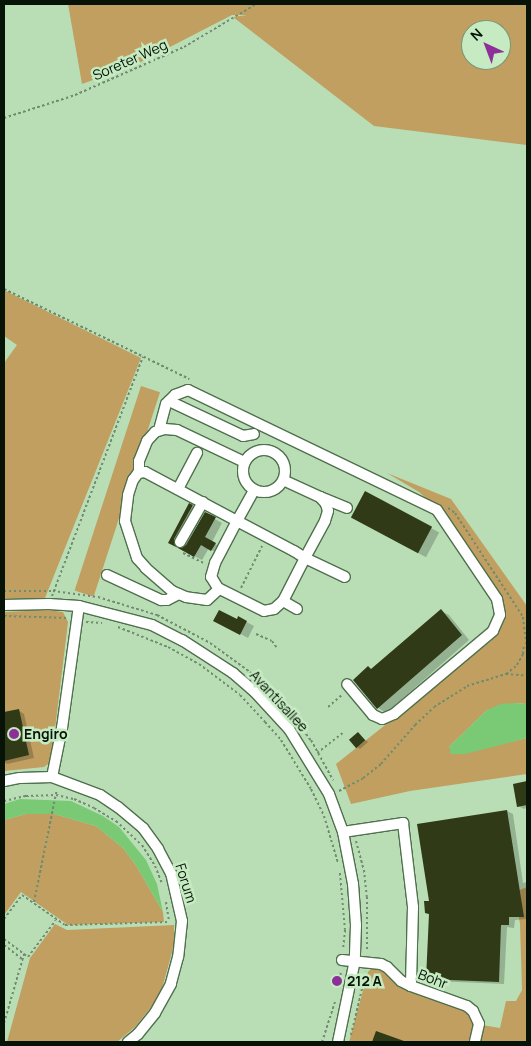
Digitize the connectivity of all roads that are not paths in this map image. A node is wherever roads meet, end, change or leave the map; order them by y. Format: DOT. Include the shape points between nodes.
graph roads {
  1 [pos="169,401"];
  2 [pos="258,424"];
  3 [pos="159,430"];
  4 [pos="254,434"];
  5 [pos="259,450"];
  6 [pos="197,453"];
  7 [pos="244,462"];
  8 [pos="140,472"];
  9 [pos="283,480"];
  10 [pos="178,489"];
  11 [pos="254,490"];
  12 [pos="320,497"];
  13 [pos="203,502"];
  14 [pos="328,512"];
  15 [pos="237,521"];
  16 [pos="180,542"];
  17 [pos="306,558"];
  18 [pos="108,575"];
  19 [pos="345,577"];
  20 [pos="219,589"];
  21 [pos="179,594"];
  22 [pos="283,601"];
  23 [pos="4,605"];
  24 [pos="79,606"];
  25 [pos="297,609"];
  26 [pos="346,689"];
  27 [pos="52,777"];
  28 [pos="4,781"];
  29 [pos="348,831"];
  30 [pos="342,960"];
  31 [pos="355,960"];
  32 [pos="412,986"];
  33 [pos="128,1042"];
  34 [pos="338,1042"];
  35 [pos="475,1042"];
  1 -- 2 [label="street" via="175,394 188,390"];
  1 -- 3 [label="street"];
  1 -- 4 [label="street" via="243,436"];
  2 -- 4 [label="street"];
  2 -- 26 [label="street" via="437,510 497,599 500,615 493,631 394,714 382,719 373,715"];
  3 -- 7 [label="street" via="177,430"];
  3 -- 8 [label="street" via="147,441 139,461"];
  4 -- 5 [label="street"];
  5 -- 7 [label="street"];
  5 -- 9 [label="street" via="273,451 280,456 285,472"];
  6 -- 10 [label="street"];
  7 -- 11 [label="street" via="243,478"];
  8 -- 10 [label="street"];
  8 -- 21 [label="street" via="135,476 128,495 125,521 129,539 137,558 146,568 157,580"];
  9 -- 11 [label="street" via="271,491"];
  9 -- 12 [label="street"];
  10 -- 13 [label="street"];
  11 -- 15 [label="street"];
  12 -- 14 [label="street"];
  12 -- 14 [label="street" via="342,506 331,506"];
  13 -- 15 [label="street"];
  13 -- 16 [label="street"];
  14 -- 17 [label="street"];
  15 -- 17 [label="street"];
  15 -- 20 [label="street" via="213,568 211,577"];
  17 -- 19 [label="street"];
  17 -- 22 [label="street"];
  18 -- 21 [label="street" via="161,600"];
  20 -- 21 [label="street" via="207,600"];
  20 -- 22 [label="street" via="264,611 274,609"];
  22 -- 25 [label="street"];
  23 -- 24 [label="street, Avantisallee"];
  24 -- 27 [label="street"];
  24 -- 29 [label="street, Avantisallee" via="152,625 214,659 239,677 313,755"];
  27 -- 28 [label="street, Forum"];
  27 -- 33 [label="street, Forum" via="100,795 118,807 143,828 171,872 182,921 178,957 171,984 155,1013"];
  29 -- 31 [label="street, Avantisallee" via="355,901"];
  29 -- 32 [label="street" via="403,823 413,906"];
  30 -- 31 [label="street, Bohr"];
  31 -- 32 [label="street, Bohr" via="387,966 401,981"];
  31 -- 34 [label="street, Avantisallee"];
  32 -- 35 [label="street, Bohr" via="473,1011 479,1024"];
}
